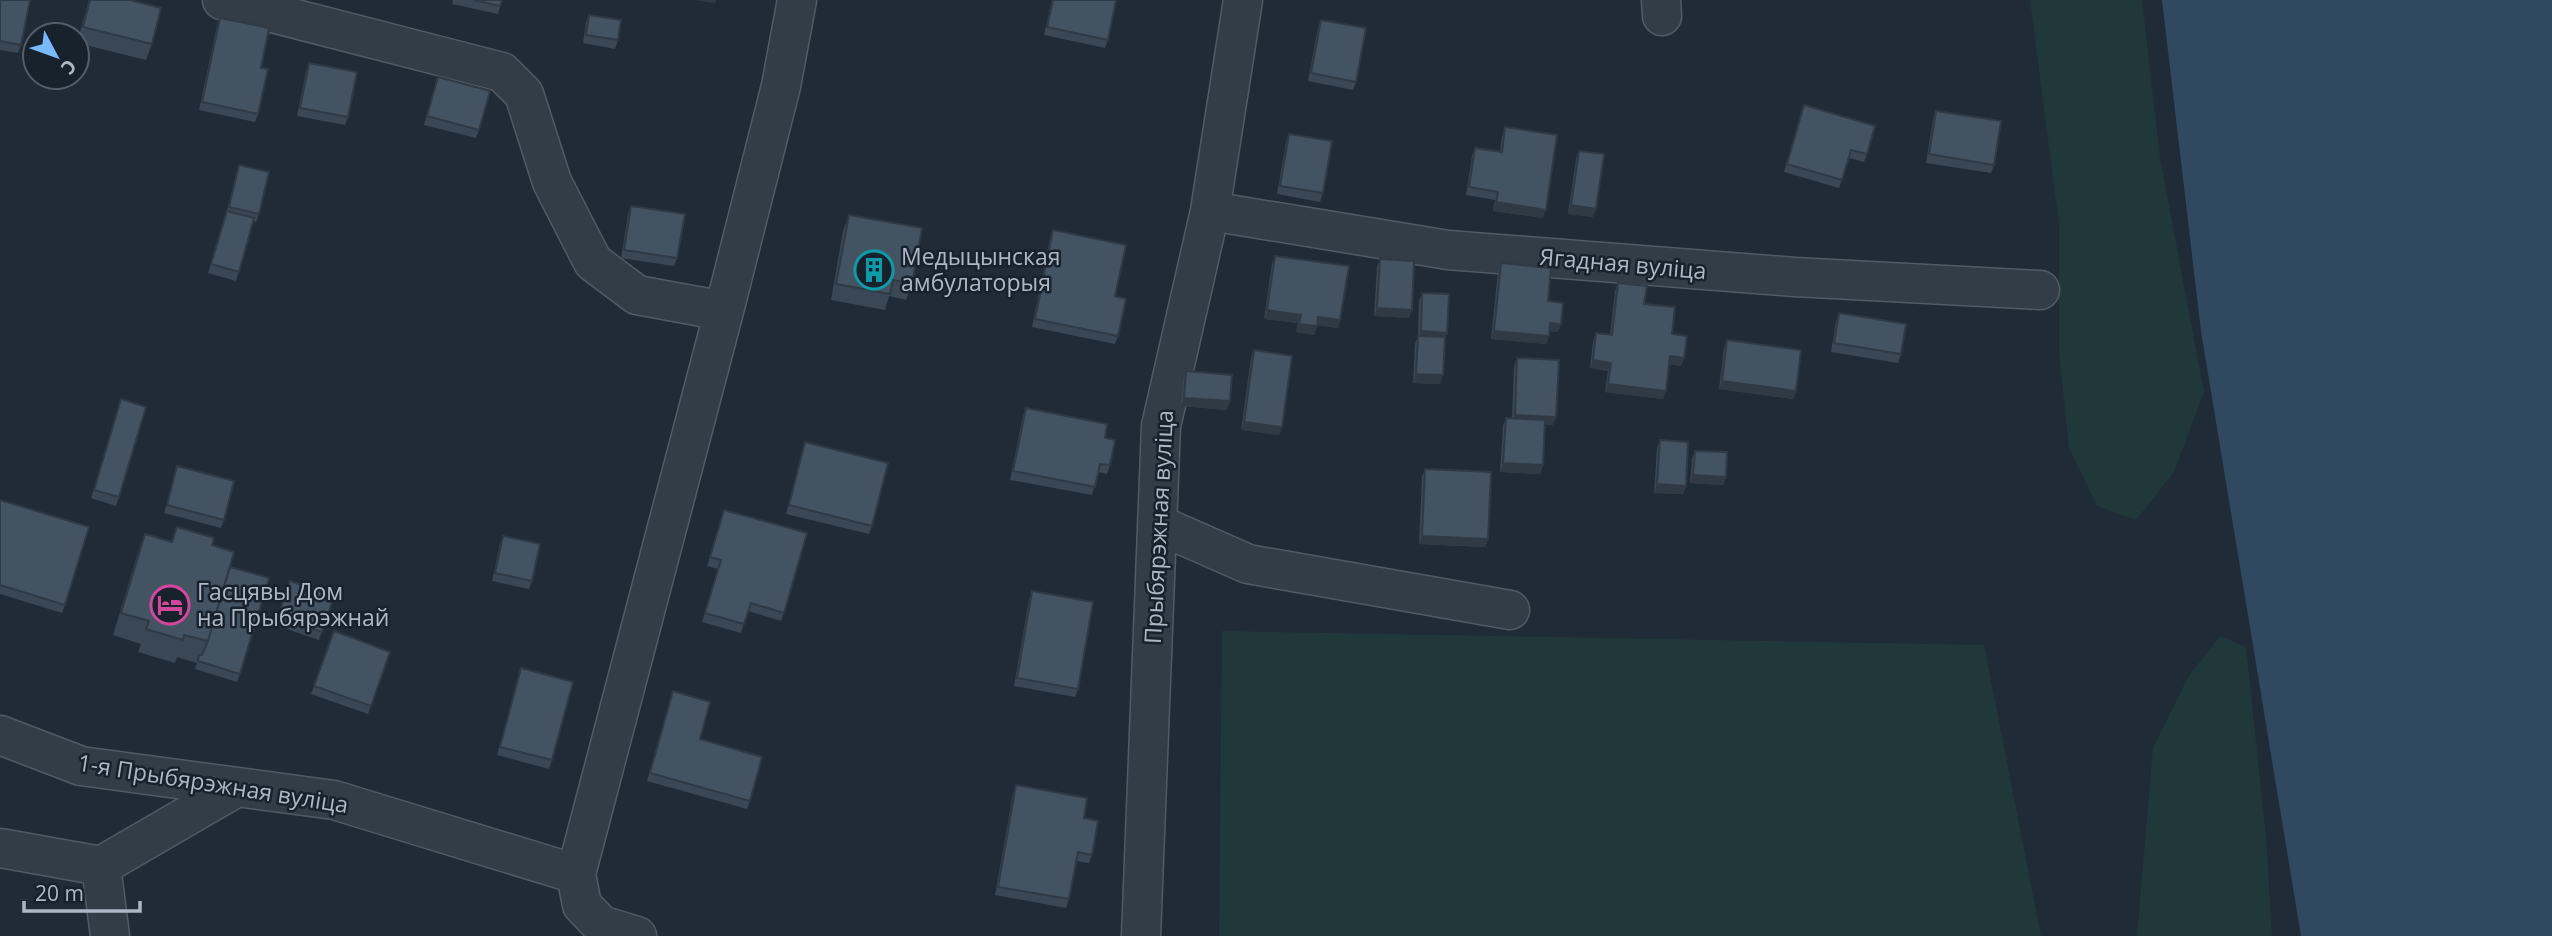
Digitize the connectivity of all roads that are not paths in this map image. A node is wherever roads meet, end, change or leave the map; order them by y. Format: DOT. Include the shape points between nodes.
graph roads {
  1 [pos="222,0"];
  2 [pos="797,0"];
  3 [pos="1243,0"];
  4 [pos="1209,211"];
  5 [pos="2040,290"];
  6 [pos="724,311"];
  7 [pos="1157,524"];
  8 [pos="1510,610"];
  9 [pos="0,736"];
  10 [pos="237,788"];
  11 [pos="0,848"];
  12 [pos="101,866"];
  13 [pos="576,874"];
  14 [pos="602,930"];
  15 [pos="110,936"];
  16 [pos="637,936"];
  17 [pos="1140,936"];
  1 -- 6 [label="street" via="502,72 524,93 552,181 593,262 637,295"];
  2 -- 6 [label="street" via="781,86"];
  3 -- 4 [label="street, Прыбярэжная вуліца"];
  4 -- 5 [label="street, Ягадная вуліца" via="1448,250 1795,277"];
  4 -- 7 [label="street, Прыбярэжная вуліца" via="1161,426"];
  6 -- 13 [label="street"];
  7 -- 8 [label="street" via="1248,564"];
  7 -- 17 [label="street, Прыбярэжная вуліца"];
  9 -- 10 [label="street, 1-я Прыбярэжная вуліца" via="81,766"];
  10 -- 12 [label="street"];
  10 -- 13 [label="street, 1-я Прыбярэжная вуліца" via="334,800"];
  11 -- 12 [label="street"];
  12 -- 15 [label="street"];
  13 -- 14 [label="street" via="582,905"];
  14 -- 16 [label="street"];
}
